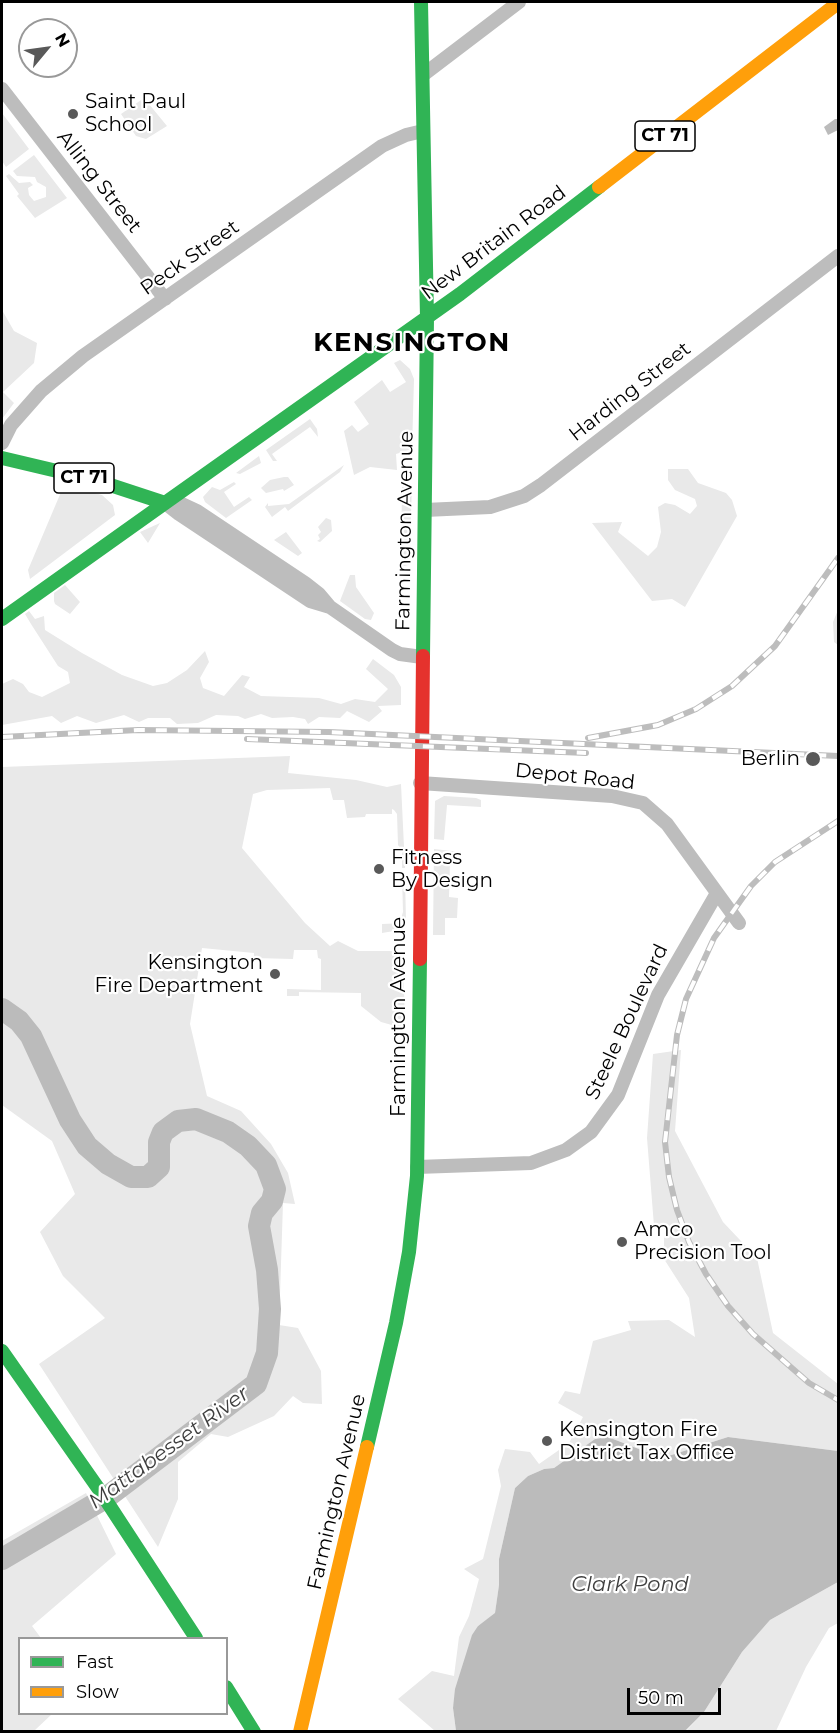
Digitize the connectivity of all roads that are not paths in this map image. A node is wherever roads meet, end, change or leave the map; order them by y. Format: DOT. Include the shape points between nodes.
graph roads {
  1 [pos="421,2"];
  2 [pos="519,2"];
  3 [pos="838,2"];
  4 [pos="423,75"];
  5 [pos="2,89"];
  6 [pos="423,131"];
  7 [pos="838,256"];
  8 [pos="165,299"];
  9 [pos="427,318"];
  10 [pos="2,443"];
  11 [pos="2,458"];
  12 [pos="165,503"];
  13 [pos="425,510"];
  14 [pos="2,619"];
  15 [pos="422,657"];
  16 [pos="420,783"];
  17 [pos="717,893"];
  18 [pos="739,923"];
  19 [pos="417,1167"];
  20 [pos="2,1351"];
  21 [pos="195,1637"];
  22 [pos="228,1690"];
  23 [pos="254,1731"];
  24 [pos="300,1731"];
  1 -- 4 [label="main road, Farmington Avenue"];
  2 -- 4 [label="street"];
  3 -- 9 [label="main road, New Britain Road / CT 71"];
  4 -- 6 [label="main road, Farmington Avenue"];
  5 -- 8 [label="street, Alling Street"];
  6 -- 8 [label="street, Peck Street" via="382,146"];
  6 -- 9 [label="main road, Farmington Avenue"];
  7 -- 13 [label="street, Harding Street" via="524,496 490,507"];
  8 -- 10 [label="street, Peck Street" via="83,356 41,391 11,425"];
  9 -- 12 [label="main road, New Britain Road / CT 71"];
  9 -- 13 [label="main road, Farmington Avenue"];
  11 -- 12 [label="main road, CT 71" via="95,480"];
  12 -- 14 [label="main road, New Britain Road"];
  12 -- 15 [label="street" via="178,514 223,534 301,588 313,603 330,607 400,654"];
  13 -- 15 [label="main road, Farmington Avenue"];
  15 -- 16 [label="main road, Farmington Avenue"];
  16 -- 17 [label="street, Depot Road" via="634,799 663,819"];
  16 -- 19 [label="main road, Farmington Avenue"];
  17 -- 18 [label="street, Depot Road"];
  17 -- 19 [label="street, Steele Boulevard" via="658,995 618,1095 591,1132 566,1150 531,1163"];
  19 -- 24 [label="main road, Farmington Avenue" via="396,1323"];
  20 -- 21 [label="main road"];
  22 -- 23 [label="main road"];
}
